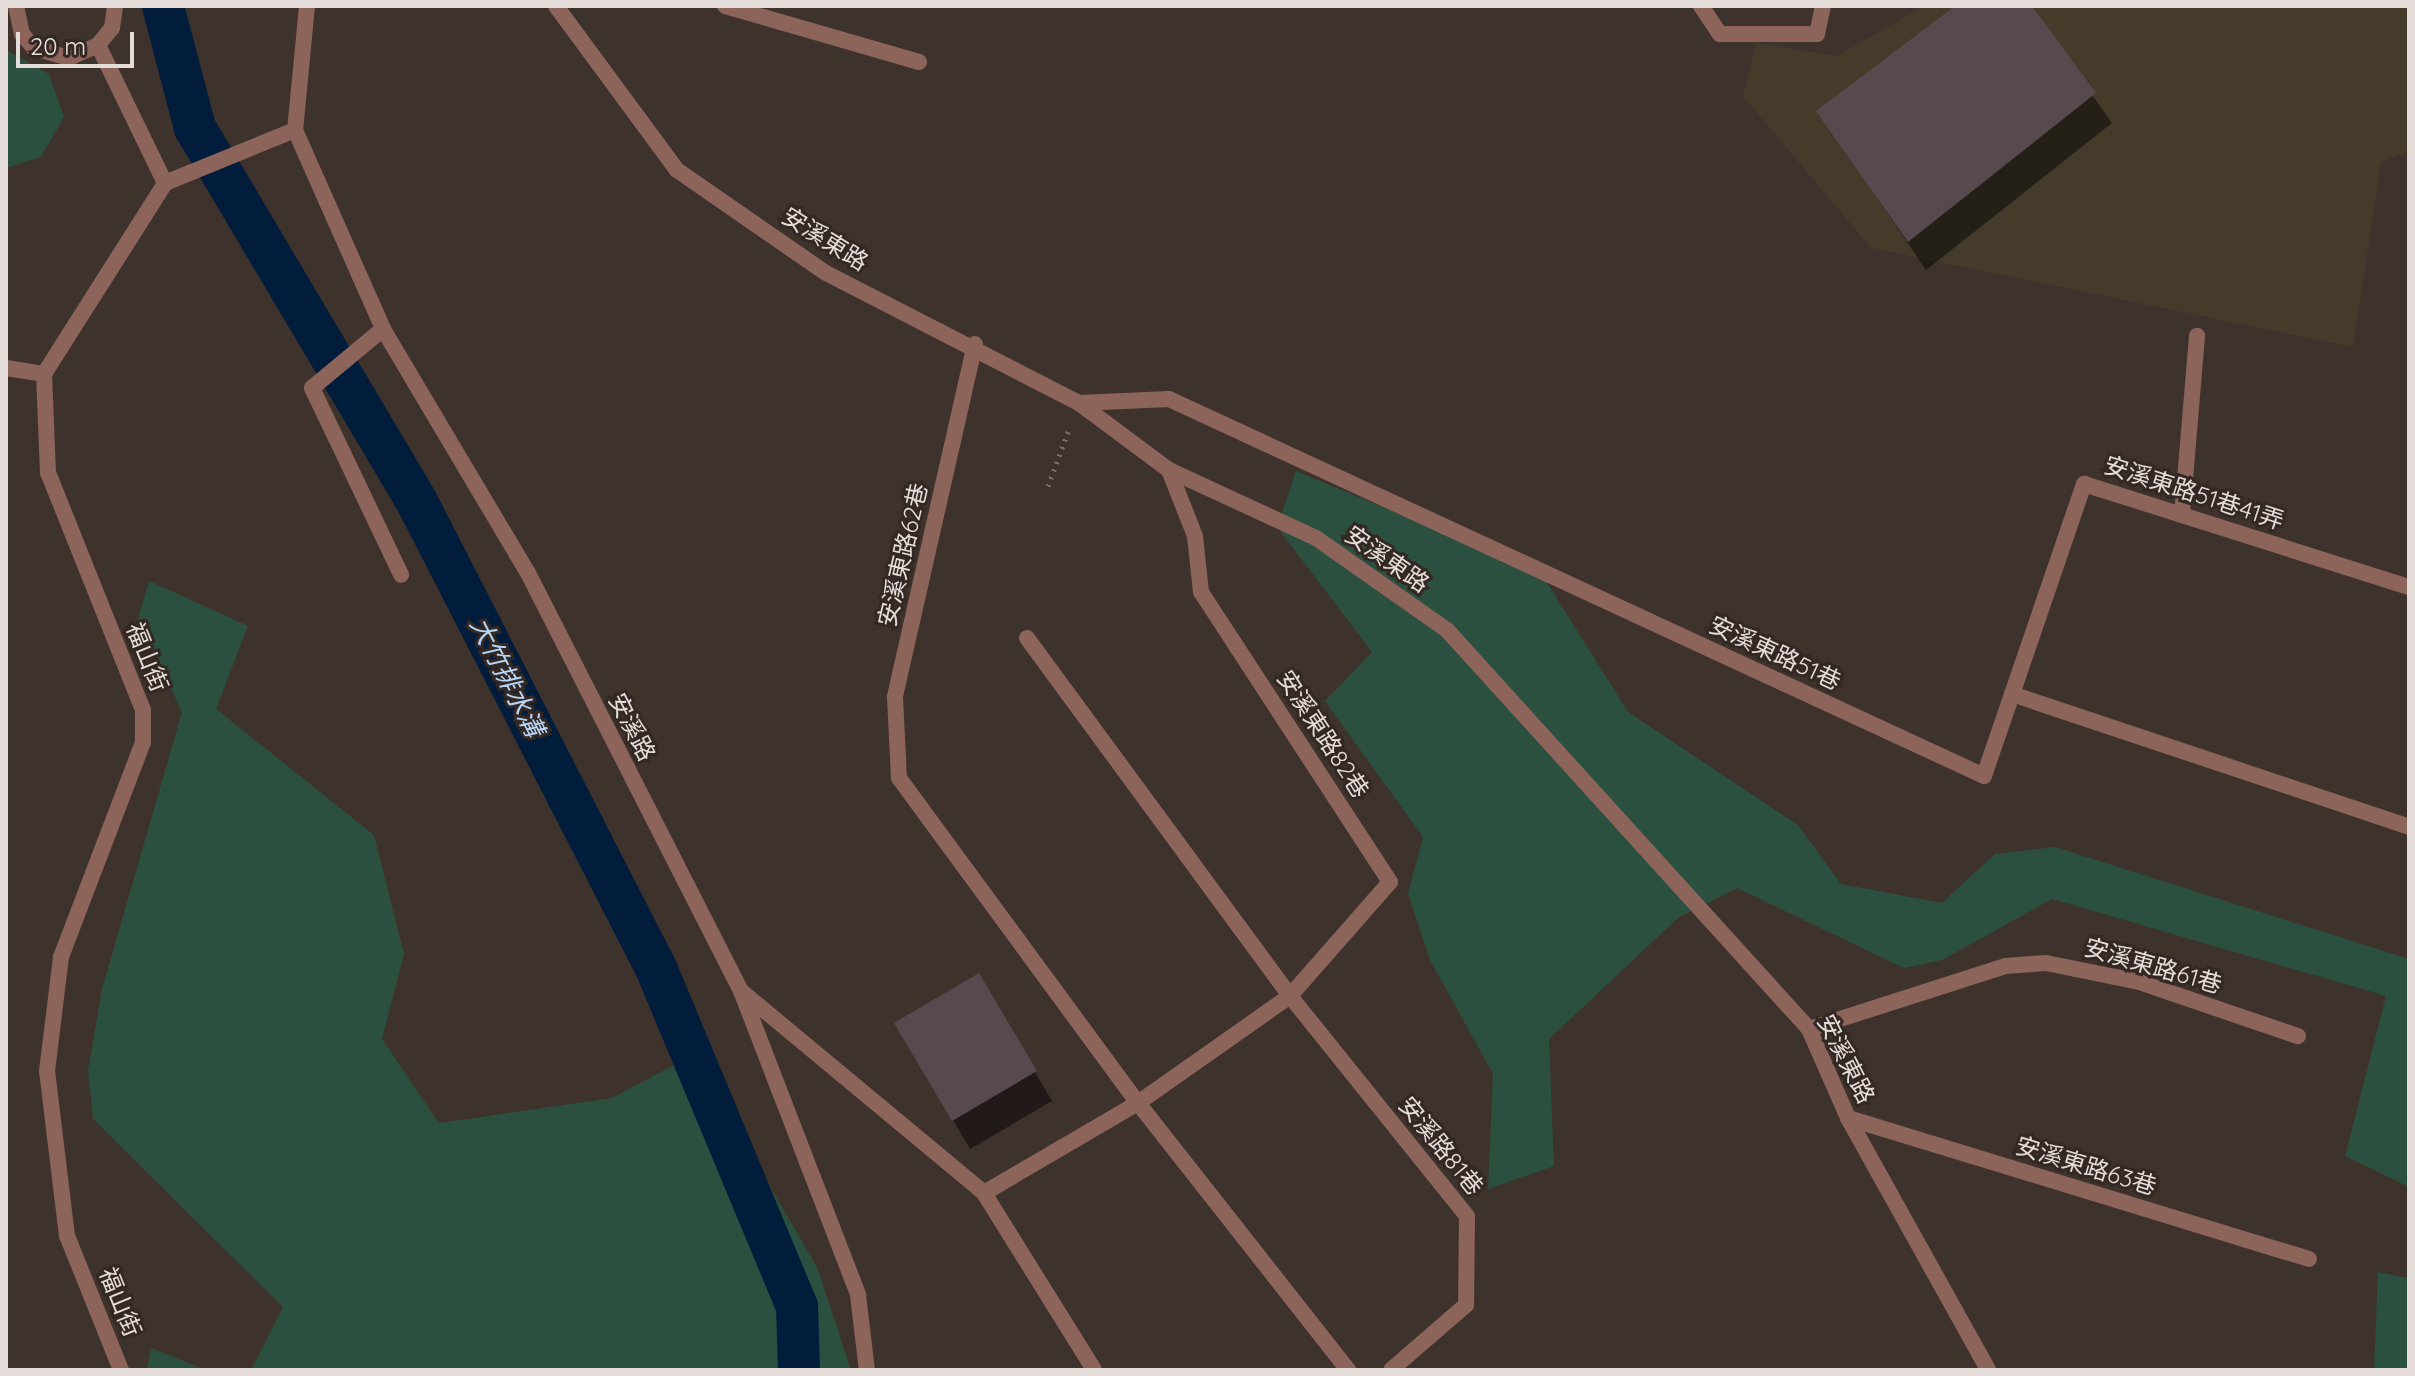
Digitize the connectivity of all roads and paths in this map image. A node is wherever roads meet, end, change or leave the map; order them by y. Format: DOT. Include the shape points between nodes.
graph roads {
  1 [pos="16,6"];
  2 [pos="115,6"];
  3 [pos="307,6"];
  4 [pos="556,6"];
  5 [pos="725,6"];
  6 [pos="1701,6"];
  7 [pos="1823,6"];
  8 [pos="98,45"];
  9 [pos="919,62"];
  10 [pos="295,130"];
  11 [pos="165,183"];
  12 [pos="383,329"];
  13 [pos="2197,336"];
  14 [pos="975,344"];
  15 [pos="6,368"];
  16 [pos="44,374"];
  17 [pos="1079,403"];
  18 [pos="1169,470"];
  19 [pos="1048,486"];
  20 [pos="2182,515"];
  21 [pos="401,575"];
  22 [pos="2409,587"];
  23 [pos="1027,638"];
  24 [pos="2012,694"];
  25 [pos="2409,827"];
  26 [pos="741,991"];
  27 [pos="1290,996"];
  28 [pos="1809,1029"];
  29 [pos="2298,1036"];
  30 [pos="1138,1103"];
  31 [pos="1848,1118"];
  32 [pos="984,1193"];
  33 [pos="2309,1259"];
  34 [pos="121,1370"];
  35 [pos="867,1370"];
  36 [pos="1094,1370"];
  37 [pos="1348,1370"];
  38 [pos="1391,1370"];
  39 [pos="1988,1370"];
  1 -- 8 [label="street" via="22,34 50,56 69,58"];
  2 -- 8 [label="street" via="112,28"];
  3 -- 10 [label="street"];
  4 -- 14 [label="street, 安溪東路" via="677,170 826,273"];
  5 -- 9 [label="street"];
  6 -- 7 [label="street" via="1720,34 1817,34"];
  8 -- 11 [label="street"];
  10 -- 11 [label="street"];
  10 -- 12 [label="street, 安溪路"];
  11 -- 16 [label="street"];
  12 -- 21 [label="street" via="312,388"];
  12 -- 26 [label="street, 安溪路" via="528,573"];
  13 -- 20 [label="street"];
  14 -- 17 [label="street, 安溪東路"];
  14 -- 30 [label="street, 安溪東路62巷" via="895,697 899,778"];
  15 -- 16 [label="street"];
  16 -- 34 [label="street, 福山街" via="48,473 143,710 143,742 61,957 47,1071 67,1236"];
  17 -- 18 [label="street, 安溪東路"];
  17 -- 19 [label="path"];
  17 -- 24 [label="street, 安溪東路51巷" via="1169,399 1984,776"];
  18 -- 27 [label="street, 安溪東路82巷" via="1195,536 1201,592 1390,882"];
  18 -- 28 [label="street, 安溪東路" via="1316,538 1447,630"];
  20 -- 22 [label="street, 安溪東路51巷41弄"];
  20 -- 24 [label="street, 安溪東路51巷41弄" via="2084,484"];
  23 -- 27 [label="street, 安溪路81巷"];
  24 -- 25 [label="street"];
  26 -- 32 [label="street"];
  26 -- 35 [label="street, 安溪路" via="858,1295"];
  27 -- 30 [label="street"];
  27 -- 38 [label="street, 安溪路81巷" via="1467,1216 1466,1305"];
  28 -- 29 [label="street, 安溪東路61巷" via="2005,966 2046,963 2139,982"];
  28 -- 31 [label="street, 安溪東路"];
  30 -- 32 [label="street"];
  30 -- 37 [label="street"];
  31 -- 33 [label="street, 安溪東路63巷"];
  31 -- 39 [label="street, 安溪東路"];
  32 -- 36 [label="street"];
}
